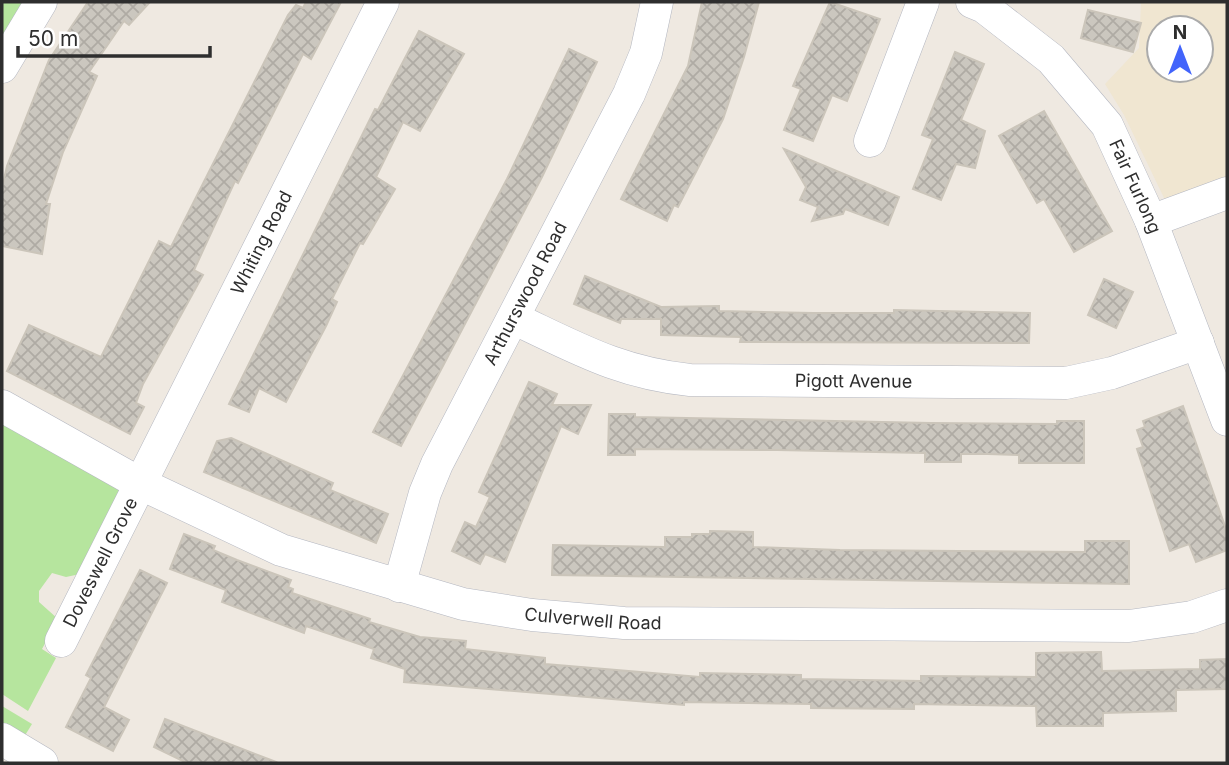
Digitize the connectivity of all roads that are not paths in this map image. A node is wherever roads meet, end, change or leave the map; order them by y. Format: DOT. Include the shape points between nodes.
graph roads {
  1 [pos="41,2"];
  2 [pos="383,2"];
  3 [pos="657,2"];
  4 [pos="923,2"];
  5 [pos="972,2"];
  6 [pos="2,67"];
  7 [pos="870,141"];
  8 [pos="1227,193"];
  9 [pos="1151,221"];
  10 [pos="514,319"];
  11 [pos="1198,344"];
  12 [pos="2,406"];
  13 [pos="1227,419"];
  14 [pos="139,483"];
  15 [pos="399,586"];
  16 [pos="1227,605"];
  17 [pos="61,641"];
  18 [pos="2,739"];
  19 [pos="33,761"];
  1 -- 6 [label="street"];
  2 -- 14 [label="street, Whiting Road"];
  3 -- 10 [label="street, Arthurswood Road" via="646,53 629,94"];
  4 -- 7 [label="street"];
  5 -- 9 [label="street, Fair Furlong" via="1051,59 1107,125"];
  8 -- 9 [label="street"];
  9 -- 11 [label="street, Fair Furlong"];
  10 -- 11 [label="street, Pigott Avenue" via="621,368 690,380 1066,383"];
  10 -- 15 [label="street, Arthurswood Road" via="436,464"];
  11 -- 13 [label="street, Fair Furlong"];
  12 -- 14 [label="street, Culverwell Road"];
  14 -- 15 [label="street, Culverwell Road" via="281,551"];
  14 -- 17 [label="street, Doveswell Grove"];
  15 -- 16 [label="street, Culverwell Road" via="463,604 624,623 1129,626 1192,617"];
  18 -- 19 [label="street"];
}
